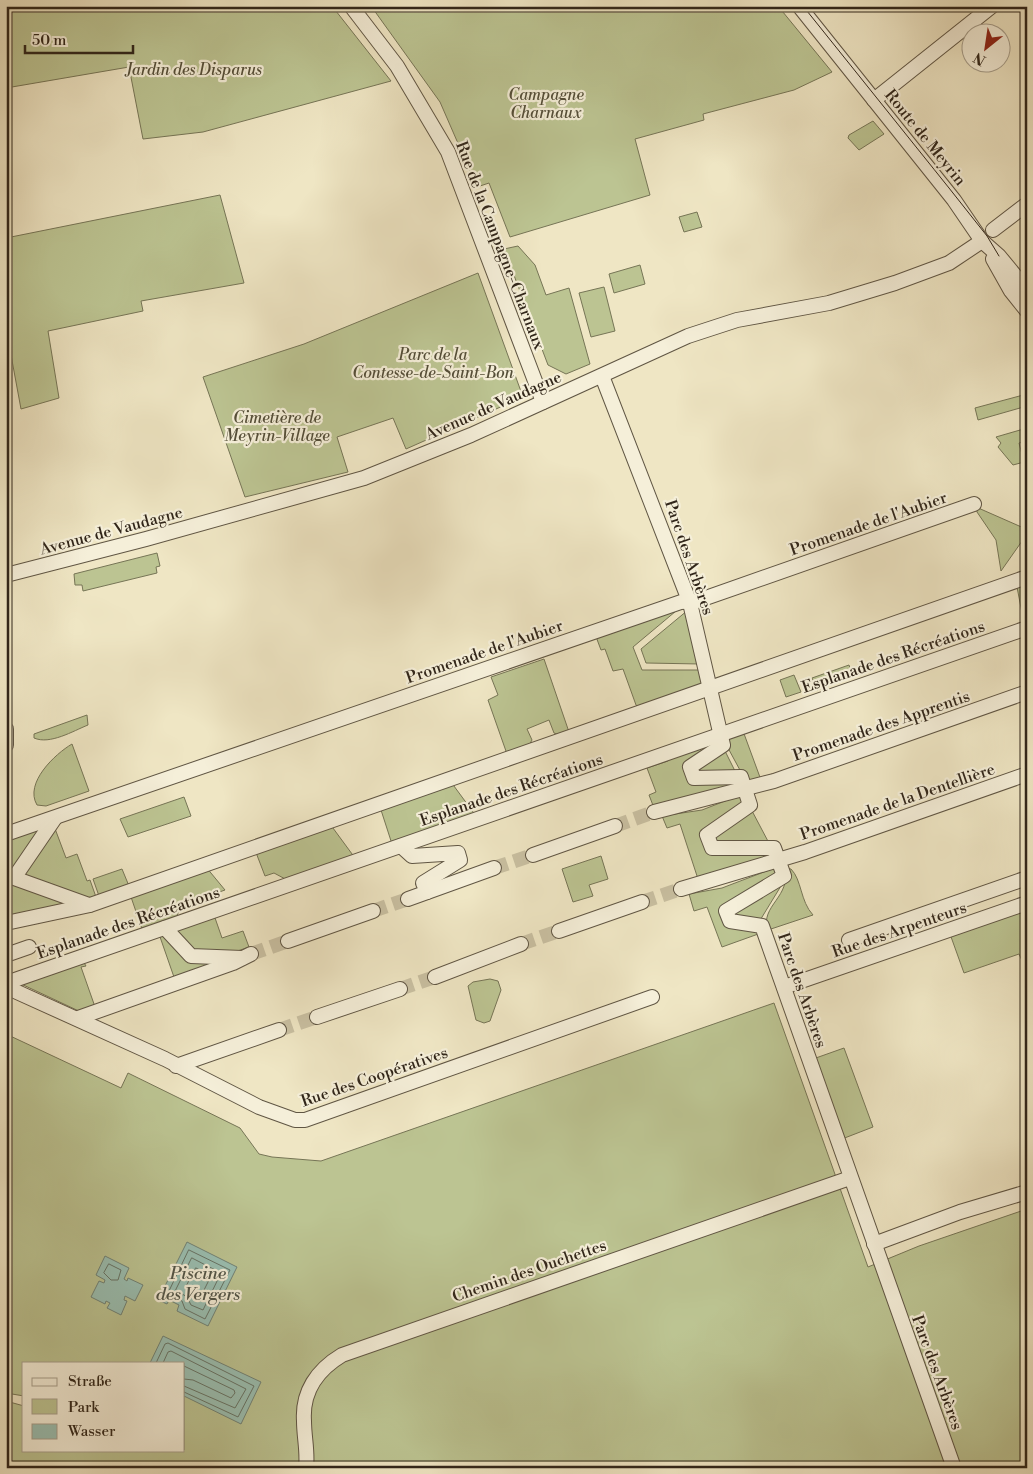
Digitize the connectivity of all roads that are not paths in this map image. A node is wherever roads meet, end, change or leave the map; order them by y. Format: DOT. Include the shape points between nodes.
graph roads {
  1 [pos="351,6"];
  2 [pos="799,6"];
  3 [pos="992,6"];
  4 [pos="874,100"];
  5 [pos="1027,204"];
  6 [pos="998,225"];
  7 [pos="982,241"];
  8 [pos="999,256"];
  9 [pos="1027,290"];
  10 [pos="1027,300"];
  11 [pos="1027,311"];
  12 [pos="602,376"];
  13 [pos="543,402"];
  14 [pos="974,504"];
  15 [pos="6,575"];
  16 [pos="1027,577"];
  17 [pos="690,603"];
  18 [pos="1027,628"];
  19 [pos="710,687"];
  20 [pos="1027,692"];
  21 [pos="6,729"];
  22 [pos="720,735"];
  23 [pos="6,745"];
  24 [pos="1027,774"];
  25 [pos="745,787"];
  26 [pos="654,812"];
  27 [pos="55,818"];
  28 [pos="615,826"];
  29 [pos="6,834"];
  30 [pos="401,846"];
  31 [pos="533,855"];
  32 [pos="778,859"];
  33 [pos="494,868"];
  34 [pos="1027,878"];
  35 [pos="681,889"];
  36 [pos="426,892"];
  37 [pos="408,899"];
  38 [pos="642,902"];
  39 [pos="1027,903"];
  40 [pos="90,905"];
  41 [pos="373,911"];
  42 [pos="6,923"];
  43 [pos="165,928"];
  44 [pos="559,931"];
  45 [pos="288,940"];
  46 [pos="849,940"];
  47 [pos="521,944"];
  48 [pos="29,947"];
  49 [pos="6,955"];
  50 [pos="435,977"];
  51 [pos="6,985"];
  52 [pos="784,987"];
  53 [pos="400,989"];
  54 [pos="652,997"];
  55 [pos="316,1017"];
  56 [pos="78,1018"];
  57 [pos="279,1030"];
  58 [pos="176,1066"];
  59 [pos="850,1178"];
  60 [pos="1027,1192"];
  61 [pos="874,1244"];
  62 [pos="306,1468"];
  63 [pos="954,1468"];
  1 -- 13 [label="street, Rue de la Campagne-Charnaux" via="397,66 448,152"];
  2 -- 4 [label="street, Route de Meyrin"];
  3 -- 4 [label="street"];
  4 -- 7 [label="street, Route de Meyrin" via="954,200"];
  5 -- 6 [label="street"];
  7 -- 8 [label="street, Route de Meyrin"];
  7 -- 11 [label="street"];
  7 -- 12 [label="street, Avenue de Vaudagne" via="962,256 934,269 829,303 712,327"];
  8 -- 9 [label="street, Route de Meyrin"];
  8 -- 10 [label="street"];
  12 -- 13 [label="street, Avenue de Vaudagne"];
  12 -- 17 [label="street, Parc des Arbères"];
  13 -- 15 [label="street, Avenue de Vaudagne" via="364,478"];
  14 -- 17 [label="street, Promenade de l'Aubier"];
  16 -- 19 [label="street, Esplanade des Récréations"];
  17 -- 19 [label="street, Parc des Arbères"];
  17 -- 27 [label="street, Promenade de l'Aubier" via="680,602"];
  18 -- 22 [label="street, Esplanade des Récréations"];
  19 -- 22 [label="street, Parc des Arbères"];
  19 -- 40 [label="street, Esplanade des Récréations"];
  20 -- 25 [label="street, Promenade des Apprentis" via="774,781"];
  21 -- 23 [label="street"];
  22 -- 25 [label="street" via="723,745 690,767 694,778 741,777"];
  22 -- 30 [label="street, Esplanade des Récréations"];
  24 -- 32 [label="street, Promenade de la Dentellière"];
  25 -- 26 [label="street, Promenade des Apprentis"];
  25 -- 32 [label="street" via="750,805 707,835 712,848 774,848"];
  27 -- 29 [label="street, Promenade de l'Aubier"];
  27 -- 40 [label="street" via="14,878"];
  28 -- 31 [label="street"];
  30 -- 36 [label="street" via="412,856 458,853 460,860 423,883"];
  30 -- 43 [label="street, Esplanade des Récréations"];
  32 -- 35 [label="street, Promenade de la Dentellière"];
  32 -- 52 [label="street, Parc des Arbères" via="784,876 726,911 730,921 762,926"];
  33 -- 36 [label="street"];
  34 -- 46 [label="street, Rue des Arpenteurs"];
  36 -- 37 [label="street"];
  38 -- 44 [label="street"];
  39 -- 52 [label="street, Rue des Arpenteurs"];
  40 -- 42 [label="street, Esplanade des Récréations"];
  41 -- 45 [label="street"];
  43 -- 51 [label="street, Esplanade des Récréations"];
  43 -- 56 [label="street" via="191,956 246,956"];
  47 -- 50 [label="street"];
  48 -- 49 [label="street"];
  51 -- 56 [label="street, Rue des Coopératives"];
  52 -- 59 [label="street, Parc des Arbères"];
  53 -- 55 [label="street"];
  54 -- 58 [label="street, Rue des Coopératives" via="305,1120 295,1120 259,1106"];
  56 -- 58 [label="street, Rue des Coopératives"];
  57 -- 58 [label="street"];
  59 -- 61 [label="street, Parc des Arbères"];
  59 -- 62 [label="street, Chemin des Ouchettes" via="342,1355 319,1372 307,1394 304,1412"];
  60 -- 61 [label="street" via="960,1212"];
  61 -- 63 [label="street, Parc des Arbères"];
}
